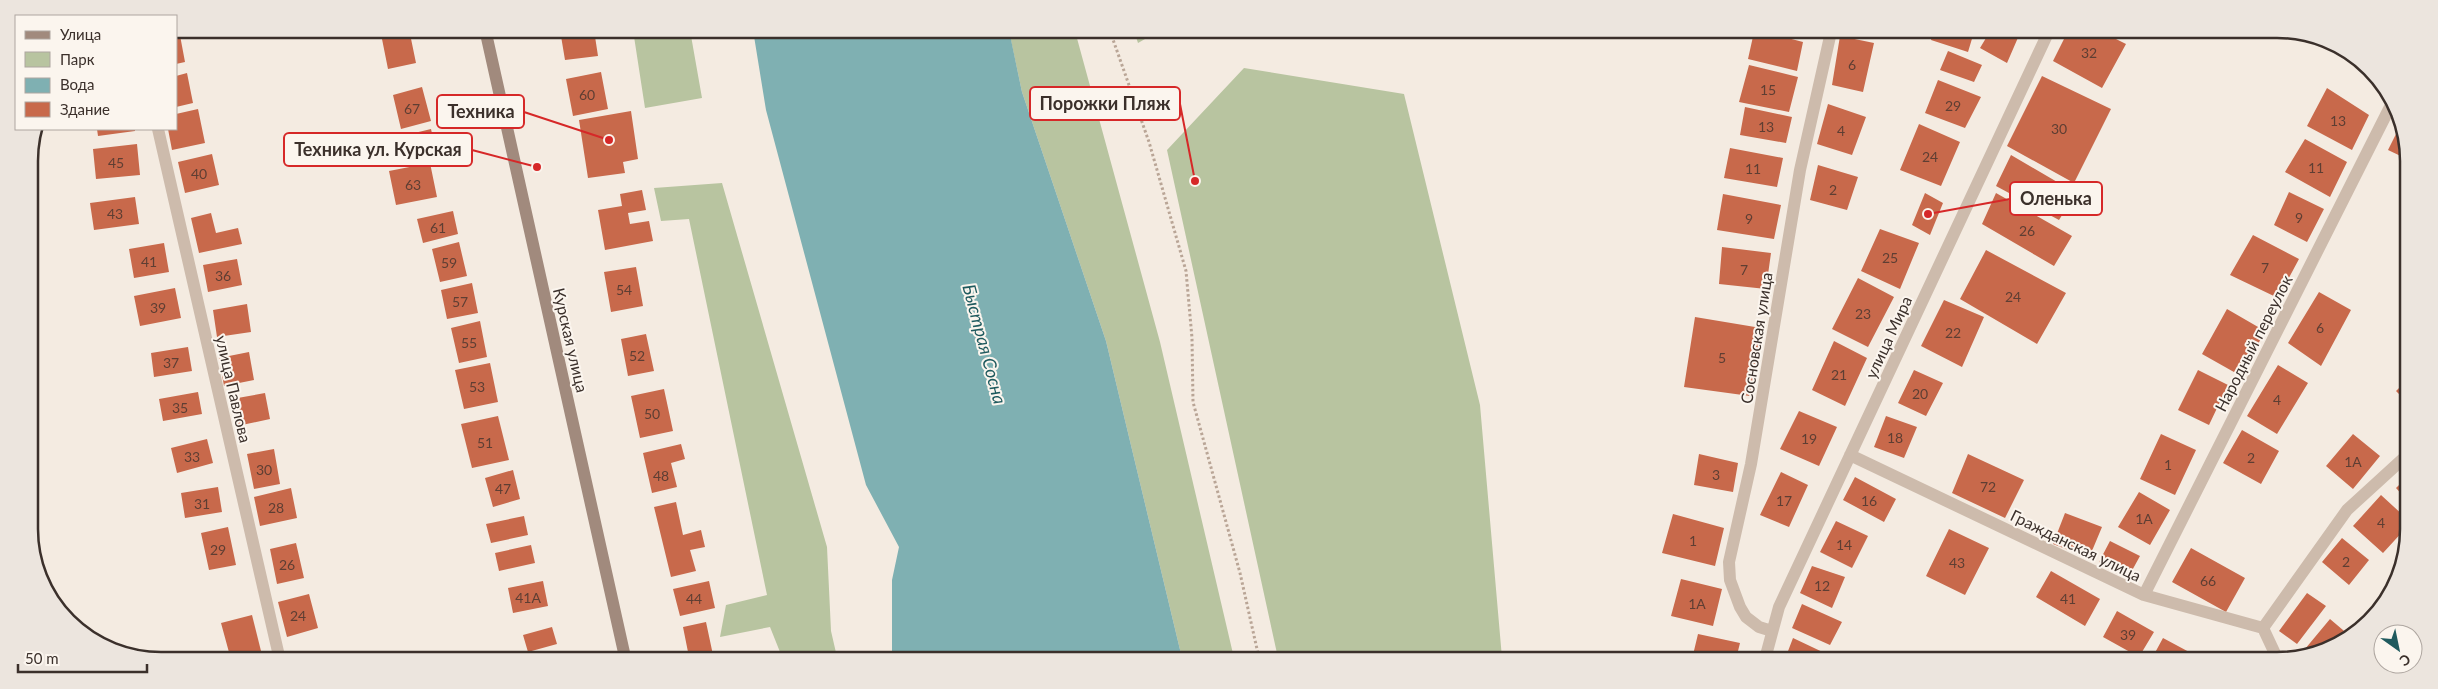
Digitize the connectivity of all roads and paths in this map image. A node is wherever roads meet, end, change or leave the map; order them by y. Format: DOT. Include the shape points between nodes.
graph roads {
  1 [pos="487,38"];
  2 [pos="1112,38"];
  3 [pos="1830,38"];
  4 [pos="2046,38"];
  5 [pos="2389,109"];
  6 [pos="158,130"];
  7 [pos="1850,455"];
  8 [pos="2400,462"];
  9 [pos="2144,595"];
  10 [pos="2263,628"];
  11 [pos="1772,632"];
  12 [pos="1258,651"];
  13 [pos="1767,651"];
  14 [pos="2274,651"];
  15 [pos="278,652"];
  16 [pos="624,652"];
  1 -- 16 [label="street, Курская улица"];
  2 -- 12 [label="path" via="1149,142 1186,271 1193,402 1240,572"];
  3 -- 11 [label="street, Сосновская улица" via="1800,170 1751,464 1729,562 1730,580 1746,617 1758,628"];
  4 -- 7 [label="street, улица Мира"];
  5 -- 9 [label="street, Народный переулок"];
  6 -- 15 [label="street, улица Павлова"];
  7 -- 9 [label="street, Гражданская улица"];
  7 -- 11 [label="street, улица Мира" via="1779,607"];
  8 -- 10 [label="street" via="2347,510"];
  9 -- 10 [label="street, Гражданская улица"];
  10 -- 14 [label="street"];
  11 -- 13 [label="street, улица Мира"];
}
